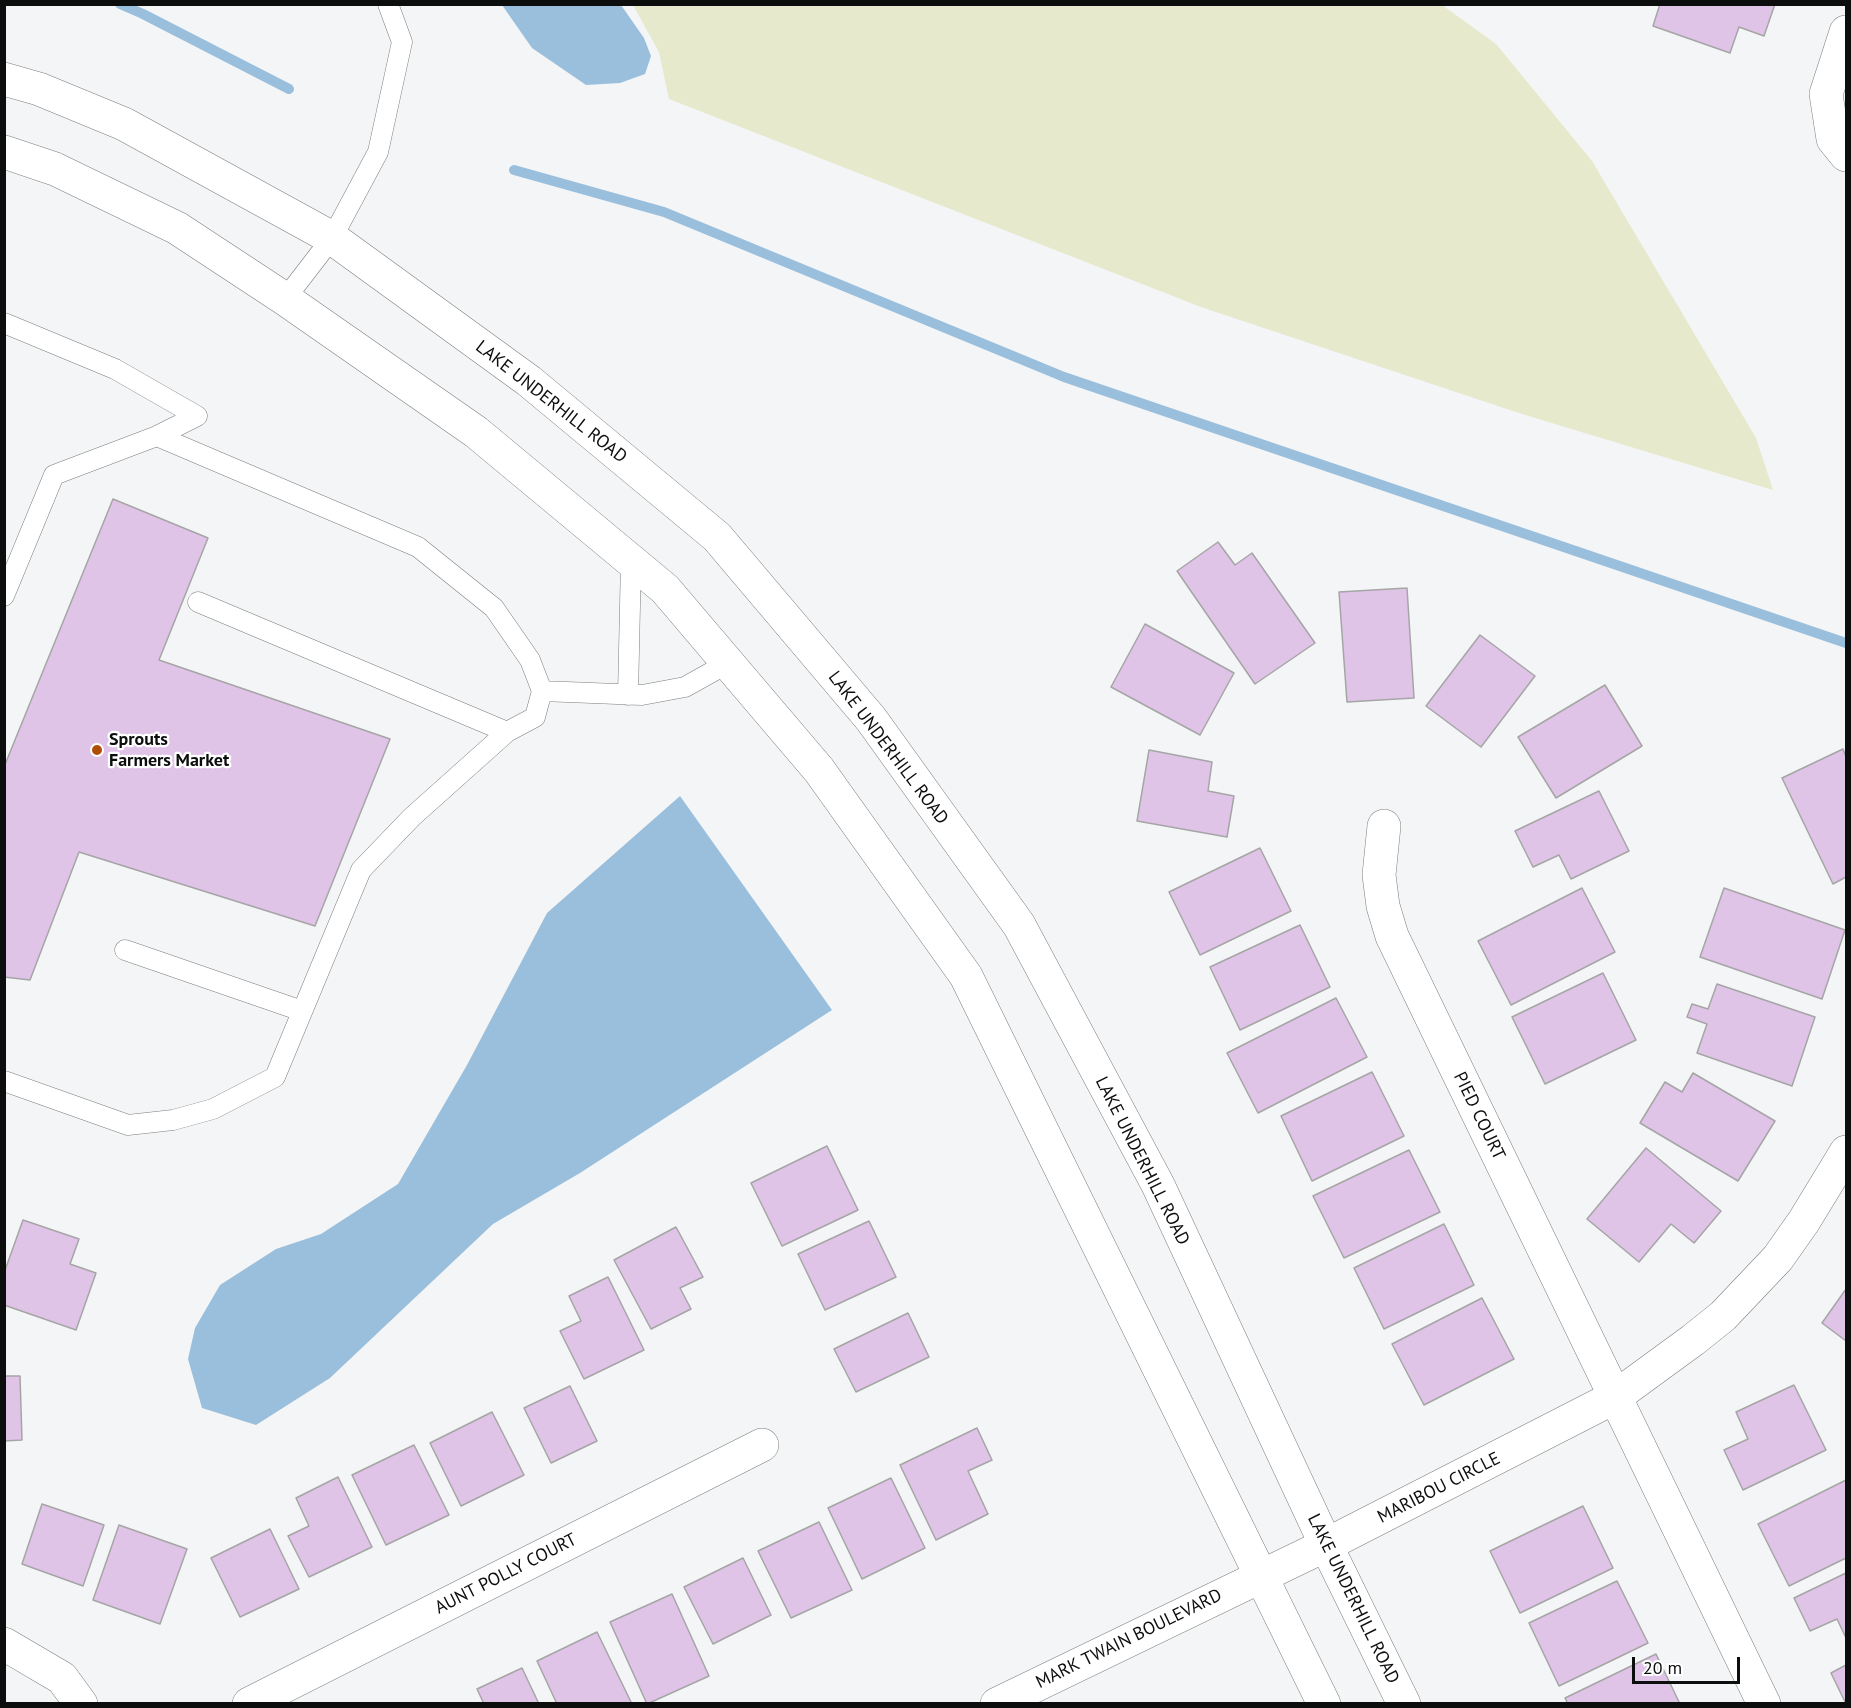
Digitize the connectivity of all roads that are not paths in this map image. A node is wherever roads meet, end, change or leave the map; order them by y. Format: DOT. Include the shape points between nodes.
graph roads {
  1 [pos="388,4"];
  2 [pos="1846,32"];
  3 [pos="4,79"];
  4 [pos="4,152"];
  5 [pos="1846,155"];
  6 [pos="332,238"];
  7 [pos="285,299"];
  8 [pos="4,323"];
  9 [pos="157,436"];
  10 [pos="631,561"];
  11 [pos="4,596"];
  12 [pos="198,602"];
  13 [pos="728,663"];
  14 [pos="542,691"];
  15 [pos="628,694"];
  16 [pos="507,732"];
  17 [pos="1384,826"];
  18 [pos="125,950"];
  19 [pos="302,1011"];
  20 [pos="4,1082"];
  21 [pos="1846,1152"];
  22 [pos="1615,1398"];
  23 [pos="762,1445"];
  24 [pos="1326,1545"];
  25 [pos="1261,1576"];
  26 [pos="4,1644"];
  27 [pos="81,1704"];
  28 [pos="249,1704"];
  29 [pos="997,1704"];
  30 [pos="1324,1704"];
  31 [pos="1404,1704"];
  32 [pos="1764,1704"];
  1 -- 6 [label="lane" via="402,42 378,152"];
  2 -- 5 [label="street" via="1826,93 1833,139"];
  3 -- 6 [label="street, LAKE UNDERHILL ROAD" via="124,124"];
  4 -- 7 [label="street" via="55,169 177,228"];
  6 -- 7 [label="lane"];
  6 -- 24 [label="street, LAKE UNDERHILL ROAD" via="529,381 717,537 871,719 1019,925 1158,1185"];
  7 -- 10 [label="street" via="476,432"];
  8 -- 9 [label="lane" via="115,369 197,416"];
  9 -- 11 [label="lane" via="54,475"];
  9 -- 14 [label="lane" via="418,547 494,608 530,660"];
  10 -- 13 [label="street" via="665,589"];
  10 -- 15 [label="lane"];
  12 -- 16 [label="lane"];
  13 -- 15 [label="lane" via="685,687"];
  13 -- 25 [label="street" via="819,770 966,976"];
  14 -- 15 [label="lane"];
  14 -- 16 [label="lane" via="535,717"];
  16 -- 19 [label="lane" via="412,817 362,870"];
  17 -- 22 [label="street, PIED COURT" via="1379,875 1392,936"];
  18 -- 19 [label="lane"];
  19 -- 20 [label="lane" via="275,1077 213,1109 173,1120 128,1125"];
  21 -- 22 [label="street, MARIBOU CIRCLE" via="1804,1221 1752,1286 1723,1316"];
  22 -- 24 [label="street, MARIBOU CIRCLE"];
  22 -- 32 [label="street"];
  23 -- 28 [label="street, AUNT POLLY COURT"];
  24 -- 25 [label="street, MARIBOU CIRCLE"];
  24 -- 31 [label="street, LAKE UNDERHILL ROAD"];
  25 -- 29 [label="street, MARK TWAIN BOULEVARD"];
  25 -- 30 [label="street"];
  26 -- 27 [label="street" via="62,1678"];
}
